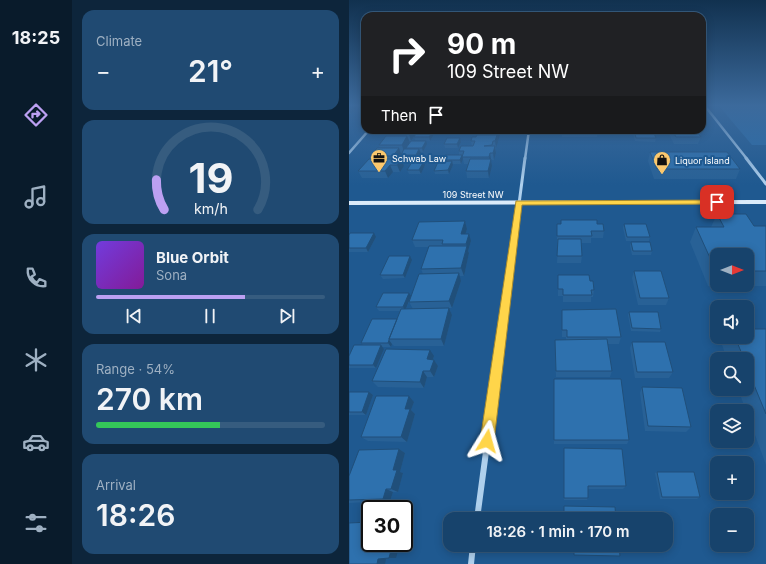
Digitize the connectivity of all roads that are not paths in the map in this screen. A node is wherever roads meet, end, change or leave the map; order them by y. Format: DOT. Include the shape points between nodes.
graph roads {
  1 [pos="726,132"];
  2 [pos="366,134"];
  3 [pos="528,134"];
  4 [pos="349,153"];
  5 [pos="766,184"];
  6 [pos="766,202"];
  7 [pos="349,203"];
  8 [pos="519,203"];
  9 [pos="478,512"];
  10 [pos="472,552"];
  11 [pos="471,564"];
  1 -- 5 [label="street"];
  2 -- 4 [label="street"];
  3 -- 8 [label="street"];
  6 -- 8 [label="main road, 109 Street NW"];
  7 -- 8 [label="main road, 109 Street NW"];
  8 -- 9 [label="street"];
  10 -- 11 [label="street"];
}
